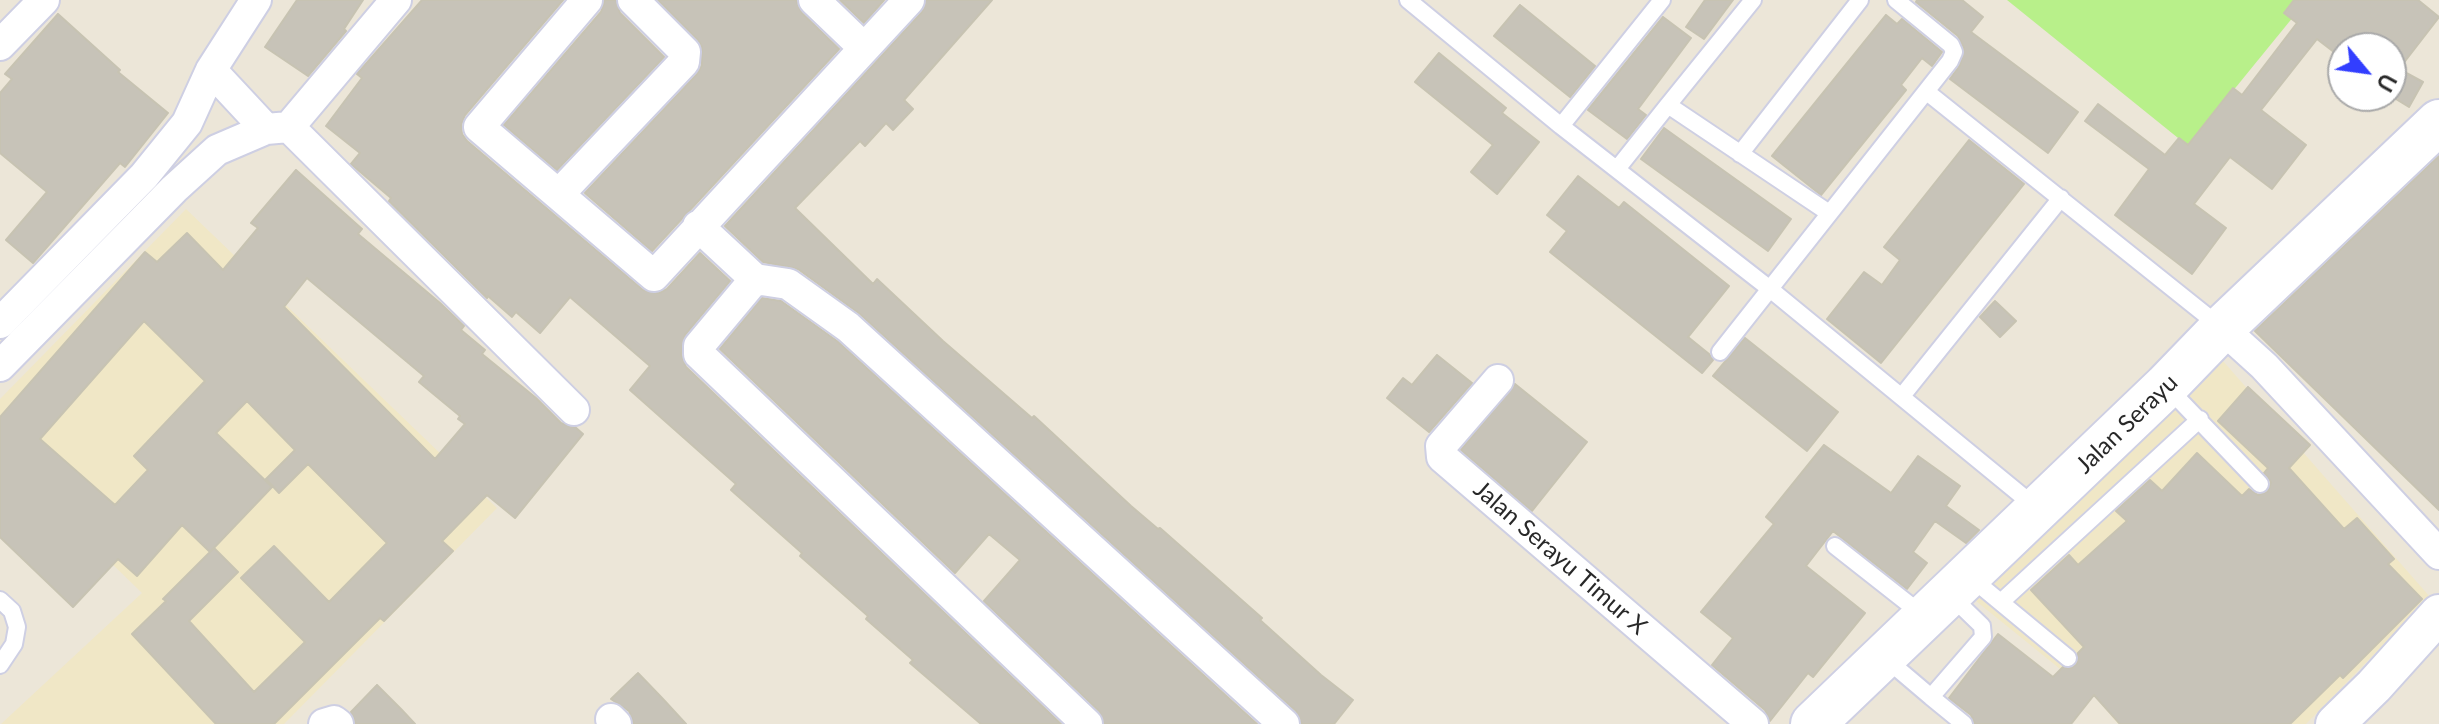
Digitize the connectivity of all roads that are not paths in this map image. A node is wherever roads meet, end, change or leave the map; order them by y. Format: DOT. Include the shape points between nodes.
graph roads {
  1 [pos="44,0"];
  2 [pos="256,0"];
  3 [pos="396,0"];
  4 [pos="587,0"];
  5 [pos="633,0"];
  6 [pos="814,0"];
  7 [pos="909,0"];
  8 [pos="1408,0"];
  9 [pos="1662,0"];
  10 [pos="1753,0"];
  11 [pos="1860,0"];
  12 [pos="1896,0"];
  13 [pos="0,45"];
  14 [pos="863,47"];
  15 [pos="211,70"];
  16 [pos="1927,92"];
  17 [pos="1668,105"];
  18 [pos="2439,122"];
  19 [pos="1561,126"];
  20 [pos="278,128"];
  21 [pos="1740,154"];
  22 [pos="1617,169"];
  23 [pos="559,194"];
  24 [pos="2061,198"];
  25 [pos="1829,213"];
  26 [pos="698,226"];
  27 [pos="755,279"];
  28 [pos="1770,289"];
  29 [pos="0,323"];
  30 [pos="2222,328"];
  31 [pos="1720,352"];
  32 [pos="0,366"];
  33 [pos="1498,380"];
  34 [pos="2166,386"];
  35 [pos="1902,396"];
  36 [pos="574,410"];
  37 [pos="2200,419"];
  38 [pos="2260,484"];
  39 [pos="2039,510"];
  40 [pos="1835,546"];
  41 [pos="2439,554"];
  42 [pos="1961,597"];
  43 [pos="0,600"];
  44 [pos="2439,614"];
  45 [pos="1884,658"];
  46 [pos="2068,658"];
  47 [pos="0,665"];
  48 [pos="1931,697"];
  49 [pos="324,724"];
  50 [pos="338,724"];
  51 [pos="1087,724"];
  52 [pos="1284,724"];
  53 [pos="1753,724"];
  54 [pos="1813,724"];
  55 [pos="1964,724"];
  56 [pos="2335,724"];
  1 -- 13 [label="street"];
  2 -- 15 [label="street"];
  3 -- 20 [label="street"];
  4 -- 23 [label="street" via="479,127"];
  5 -- 23 [label="street" via="685,52 684,62"];
  6 -- 14 [label="street"];
  7 -- 14 [label="street"];
  8 -- 19 [label="lane"];
  9 -- 19 [label="lane"];
  10 -- 17 [label="lane"];
  11 -- 21 [label="lane"];
  12 -- 16 [label="lane" via="1954,52"];
  14 -- 26 [label="street"];
  15 -- 20 [label="street"];
  15 -- 29 [label="street" via="187,123 144,176"];
  16 -- 24 [label="lane"];
  16 -- 25 [label="lane"];
  17 -- 21 [label="lane"];
  17 -- 22 [label="lane"];
  18 -- 30 [label="main road, Jalan Serayu"];
  19 -- 22 [label="lane"];
  20 -- 32 [label="street" via="217,150"];
  20 -- 36 [label="street"];
  21 -- 25 [label="lane"];
  22 -- 28 [label="lane"];
  23 -- 26 [label="street" via="654,276"];
  24 -- 30 [label="lane"];
  24 -- 35 [label="lane"];
  25 -- 28 [label="lane"];
  26 -- 27 [label="street"];
  27 -- 51 [label="street" via="699,346 699,354"];
  27 -- 52 [label="street" via="788,284 848,327"];
  28 -- 31 [label="lane"];
  28 -- 35 [label="lane"];
  30 -- 34 [label="main road, Jalan Serayu"];
  30 -- 41 [label="street"];
  33 -- 53 [label="street, Jalan Serayu Timur X" via="1441,446 1442,457"];
  34 -- 37 [label="lane"];
  34 -- 39 [label="main road, Jalan Serayu"];
  35 -- 39 [label="lane"];
  37 -- 38 [label="lane"];
  37 -- 42 [label="lane"];
  39 -- 42 [label="main road, Jalan Serayu"];
  40 -- 42 [label="lane"];
  42 -- 45 [label="main road, Jalan Serayu"];
  42 -- 46 [label="lane"];
  42 -- 48 [label="lane" via="1982,626 1983,637"];
  43 -- 47 [label="lane" via="12,611 17,627"];
  44 -- 56 [label="street"];
  45 -- 48 [label="lane"];
  45 -- 54 [label="main road, Jalan Serayu"];
  48 -- 55 [label="lane"];
  49 -- 50 [label="street"];
}
